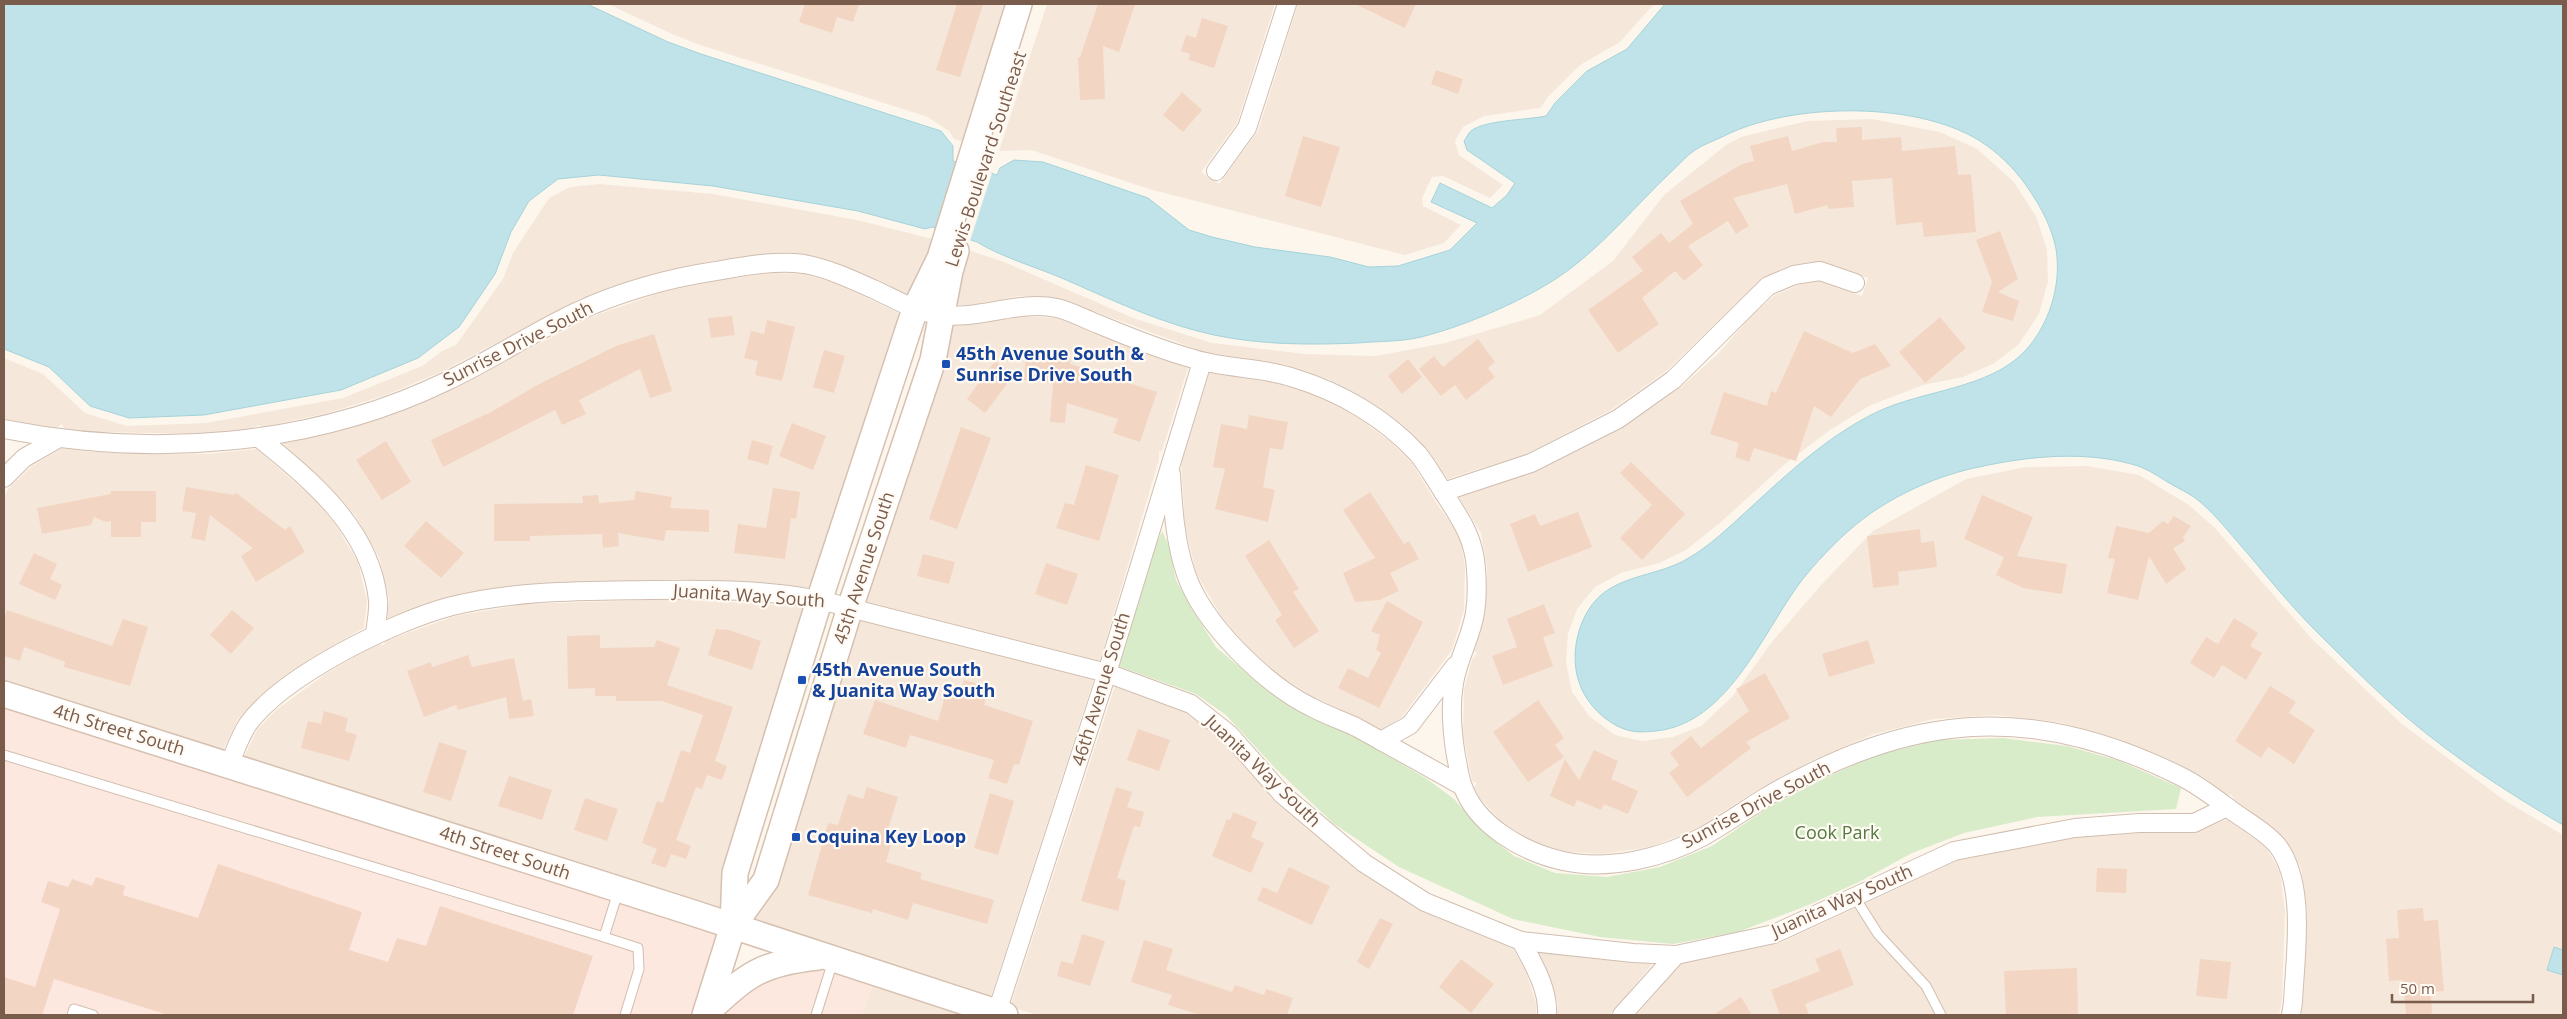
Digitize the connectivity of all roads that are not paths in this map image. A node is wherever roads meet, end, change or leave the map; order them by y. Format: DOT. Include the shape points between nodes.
graph roads {
  1 [pos="1019,4"];
  2 [pos="1035,4"];
  3 [pos="1287,4"];
  4 [pos="975,167"];
  5 [pos="1216,171"];
  6 [pos="954,236"];
  7 [pos="1855,283"];
  8 [pos="915,309"];
  9 [pos="942,316"];
  10 [pos="1202,362"];
  11 [pos="4,429"];
  12 [pos="60,438"];
  13 [pos="259,438"];
  14 [pos="1170,461"];
  15 [pos="4,478"];
  16 [pos="1443,492"];
  17 [pos="820,598"];
  18 [pos="850,608"];
  19 [pos="375,634"];
  20 [pos="1462,655"];
  21 [pos="1108,673"];
  22 [pos="4,694"];
  23 [pos="1381,741"];
  24 [pos="4,755"];
  25 [pos="229,765"];
  26 [pos="1462,786"];
  27 [pos="2227,807"];
  28 [pos="619,890"];
  29 [pos="1854,896"];
  30 [pos="733,926"];
  31 [pos="604,937"];
  32 [pos="1521,941"];
  33 [pos="1676,955"];
  34 [pos="830,958"];
  35 [pos="705,1014"];
  36 [pos="999,1014"];
  37 [pos="72,1015"];
  38 [pos="93,1015"];
  39 [pos="625,1015"];
  40 [pos="816,1015"];
  41 [pos="1547,1015"];
  42 [pos="1622,1015"];
  43 [pos="1941,1015"];
  44 [pos="2291,1015"];
  1 -- 4 [label="street, Lewis Boulevard Southeast"];
  2 -- 4 [label="street, Lewis Boulevard Southeast"];
  3 -- 5 [label="street" via="1247,128"];
  4 -- 6 [label="street, Lewis Boulevard Southeast"];
  6 -- 8 [label="street, Lewis Boulevard Southeast"];
  6 -- 9 [label="street, Lewis Boulevard Southeast"];
  7 -- 16 [label="street" via="1820,271 1794,275 1768,286 1673,380 1618,418 1531,463"];
  8 -- 9 [label="street, Sunrise Drive South"];
  8 -- 13 [label="street, Sunrise Drive South" via="838,274 804,264 770,264 710,272 658,283 583,309 447,381 390,404 332,422"];
  8 -- 17 [label="street, 45th Avenue South"];
  9 -- 10 [label="street, Sunrise Drive South" via="975,315 1020,306 1058,308"];
  9 -- 18 [label="street, 45th Avenue South" via="933,360"];
  10 -- 14 [label="street, 46th Avenue South"];
  10 -- 16 [label="street, Sunrise Drive South" via="1285,374 1325,388 1363,409 1398,435 1421,457"];
  11 -- 12 [label="street, Sunrise Drive South"];
  12 -- 13 [label="street, Sunrise Drive South" via="93,442 209,444"];
  12 -- 15 [label="street" via="24,458"];
  13 -- 19 [label="street" via="320,491 345,519 368,559 378,601"];
  14 -- 21 [label="street, 46th Avenue South"];
  14 -- 23 [label="street" via="1175,527 1186,576 1212,621 1243,658 1276,685 1310,707"];
  16 -- 20 [label="street, Sunrise Drive South" via="1471,533 1476,566 1475,612"];
  17 -- 18 [label="street, Juanita Way South"];
  17 -- 19 [label="street, Juanita Way South" via="680,589 524,594 452,606"];
  17 -- 30 [label="street, 45th Avenue South" via="735,873"];
  18 -- 21 [label="street, Juanita Way South"];
  18 -- 30 [label="street, 45th Avenue South" via="766,880"];
  19 -- 25 [label="street, Juanita Way South" via="317,667 268,703 248,724"];
  20 -- 23 [label="street" via="1410,725"];
  20 -- 26 [label="street, Sunrise Drive South" via="1453,687 1452,734"];
  21 -- 32 [label="street, Juanita Way South" via="1191,704 1229,734 1282,794 1364,863 1425,902"];
  21 -- 36 [label="street, 46th Avenue South"];
  22 -- 25 [label="street, 4th Street South"];
  23 -- 26 [label="street"];
  24 -- 31 [label="lane"];
  25 -- 28 [label="street, 4th Street South"];
  26 -- 27 [label="street, Sunrise Drive South" via="1471,803 1494,828 1527,849 1565,862 1604,864 1654,856 1699,839 1784,787 1879,743 1937,729 1997,724 2058,732 2110,746 2198,785"];
  27 -- 29 [label="street, Juanita Way South" via="2194,824 2139,823 2075,828 1954,850"];
  27 -- 44 [label="street, Sunrise Drive South" via="2274,840 2290,868 2296,911"];
  28 -- 30 [label="street, 4th Street South"];
  28 -- 31 [label="lane"];
  29 -- 33 [label="street, Juanita Way South" via="1774,934"];
  29 -- 43 [label="lane" via="1878,934 1926,986"];
  30 -- 34 [label="street, 4th Street South"];
  30 -- 35 [label="street, 45th Avenue South"];
  31 -- 39 [label="lane" via="638,948 639,969"];
  32 -- 33 [label="street, Juanita Way South"];
  32 -- 41 [label="street" via="1536,969 1548,1005"];
  33 -- 42 [label="street"];
  34 -- 35 [label="street" via="788,960 764,968 742,980"];
  34 -- 36 [label="street, 4th Street South"];
  34 -- 40 [label="lane"];
  37 -- 38 [label="lane" via="74,1009"];
}
